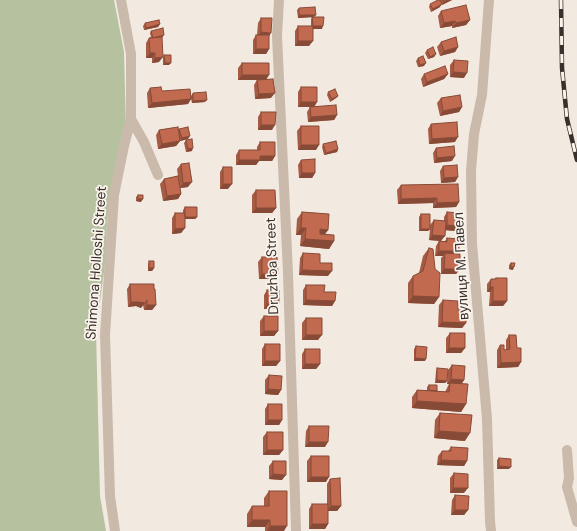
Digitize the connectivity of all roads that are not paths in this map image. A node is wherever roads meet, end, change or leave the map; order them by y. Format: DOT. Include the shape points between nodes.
graph roads {
  1 [pos="121,0"];
  2 [pos="279,0"];
  3 [pos="489,0"];
  4 [pos="131,119"];
  5 [pos="158,175"];
  6 [pos="567,450"];
  7 [pos="577,522"];
  8 [pos="296,530"];
  9 [pos="115,531"];
  10 [pos="491,531"];
  1 -- 4 [label="street, Shimona Holloshi Street" via="131,54"];
  2 -- 8 [label="street, Druzhba Street" via="277,36"];
  3 -- 10 [label="street, вулиця М. Павел" via="482,95 474,134 471,171 472,244 487,419"];
  4 -- 5 [label="street"];
  4 -- 9 [label="street, Shimona Holloshi Street" via="114,196 105,335 110,496"];
  6 -- 7 [label="street" via="567,487"];
}
